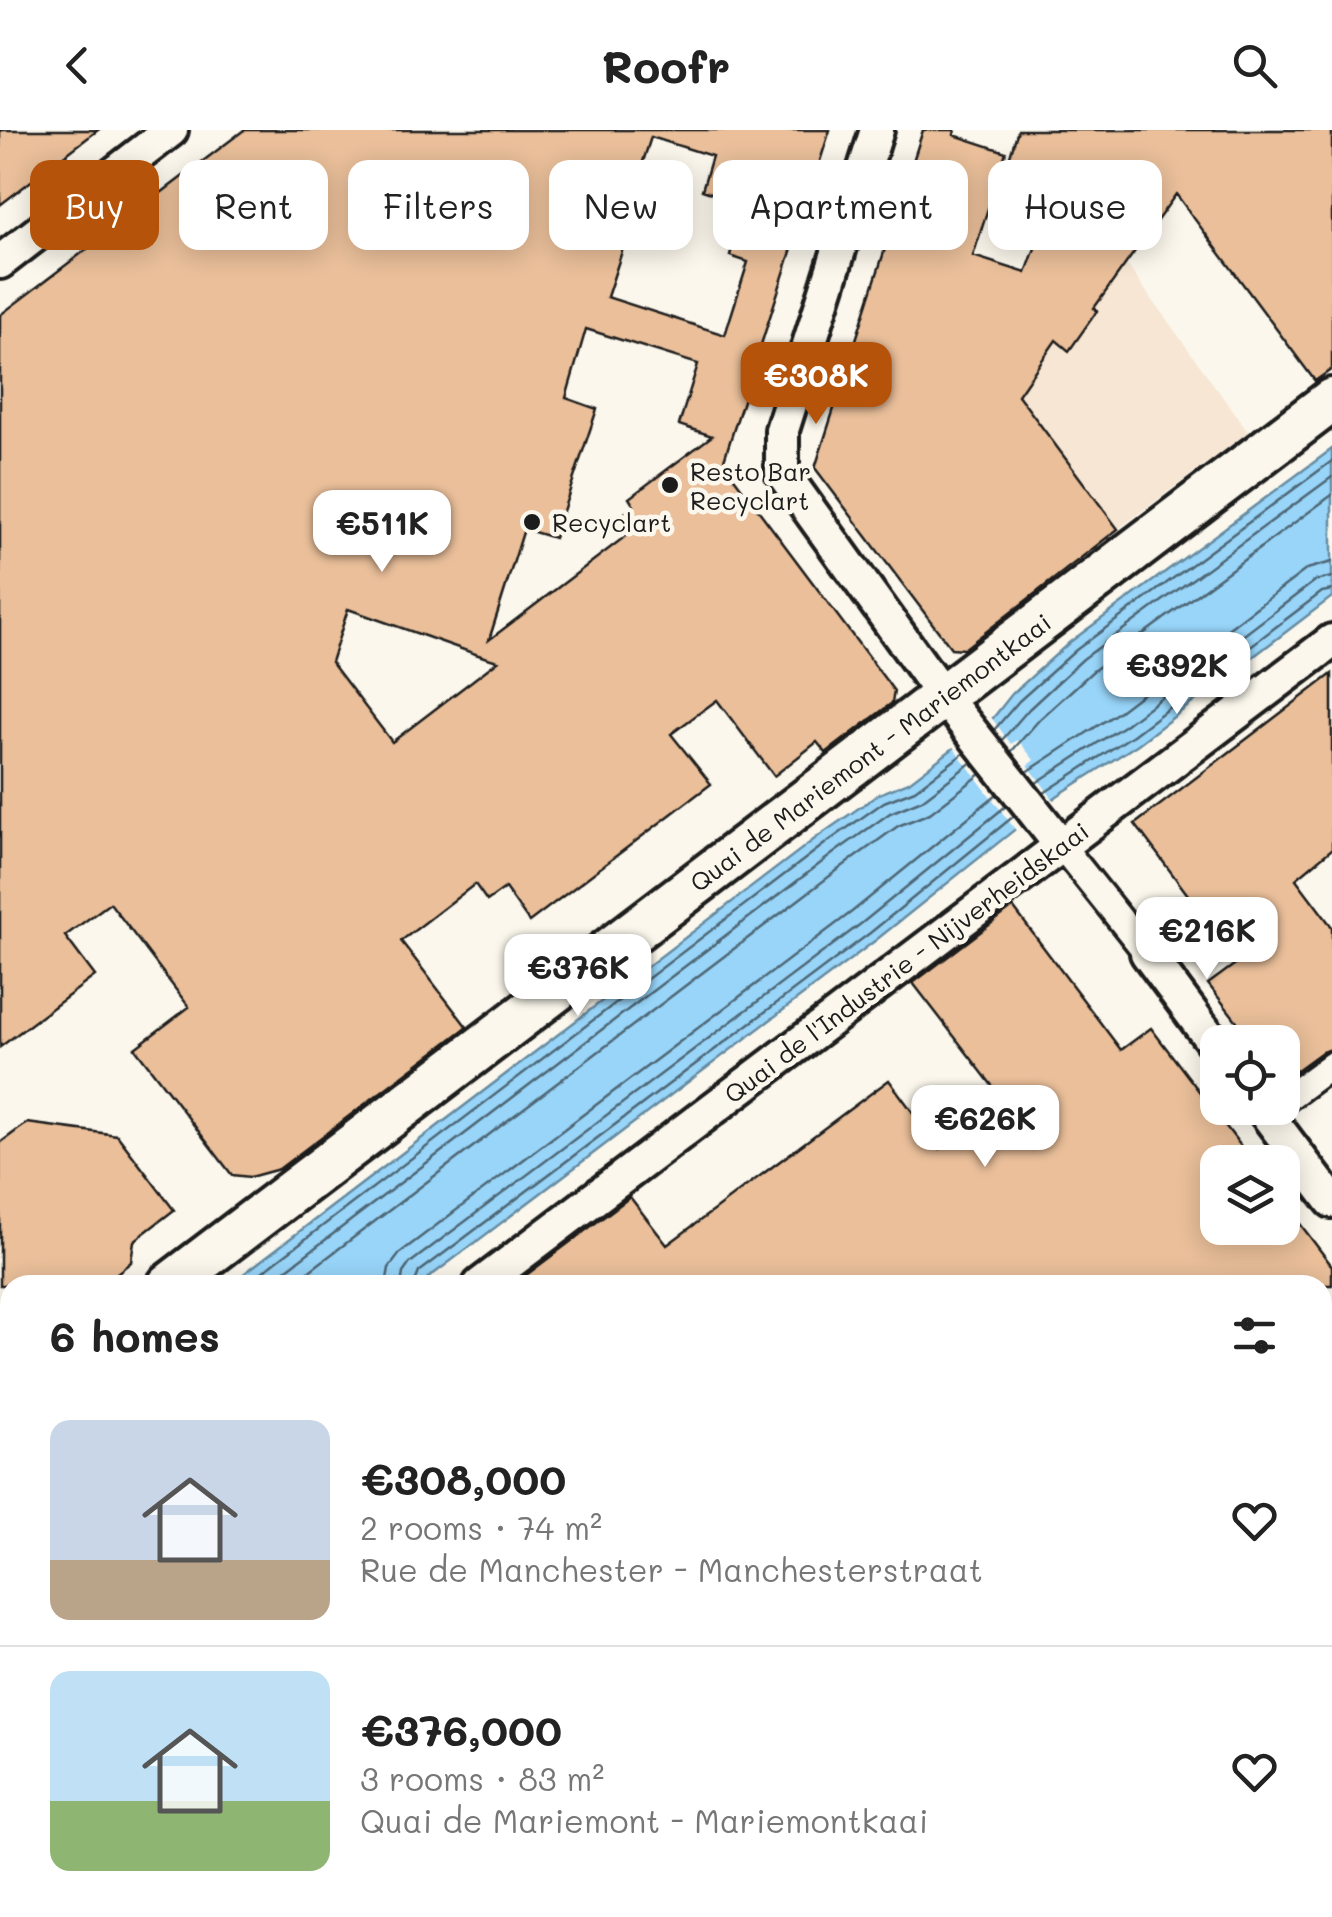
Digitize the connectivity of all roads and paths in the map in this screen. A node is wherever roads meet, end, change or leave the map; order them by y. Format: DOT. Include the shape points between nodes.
graph roads {
  1 [pos="172,130"];
  2 [pos="877,130"];
  3 [pos="0,262"];
  4 [pos="1332,400"];
  5 [pos="1332,641"];
  6 [pos="954,709"];
  7 [pos="1050,832"];
  8 [pos="1146,953"];
  9 [pos="1201,1025"];
  10 [pos="1332,1065"];
  11 [pos="1300,1088"];
  12 [pos="1282,1125"];
  13 [pos="1332,1201"];
  14 [pos="183,1275"];
  15 [pos="493,1275"];
  1 -- 3 [label="street"];
  2 -- 6 [label="street" via="782,430 782,472"];
  4 -- 6 [label="street, Quai de Mariemont - Mariemontkaai"];
  5 -- 7 [label="street, Quai de l'Industrie - Nijverheidskaai"];
  6 -- 7 [label="street"];
  6 -- 14 [label="street, Quai de Mariemont - Mariemontkaai"];
  7 -- 8 [label="street"];
  7 -- 15 [label="street, Quai de l'Industrie - Nijverheidskaai"];
  8 -- 9 [label="street"];
  10 -- 11 [label="street"];
  12 -- 13 [label="street"];
}
